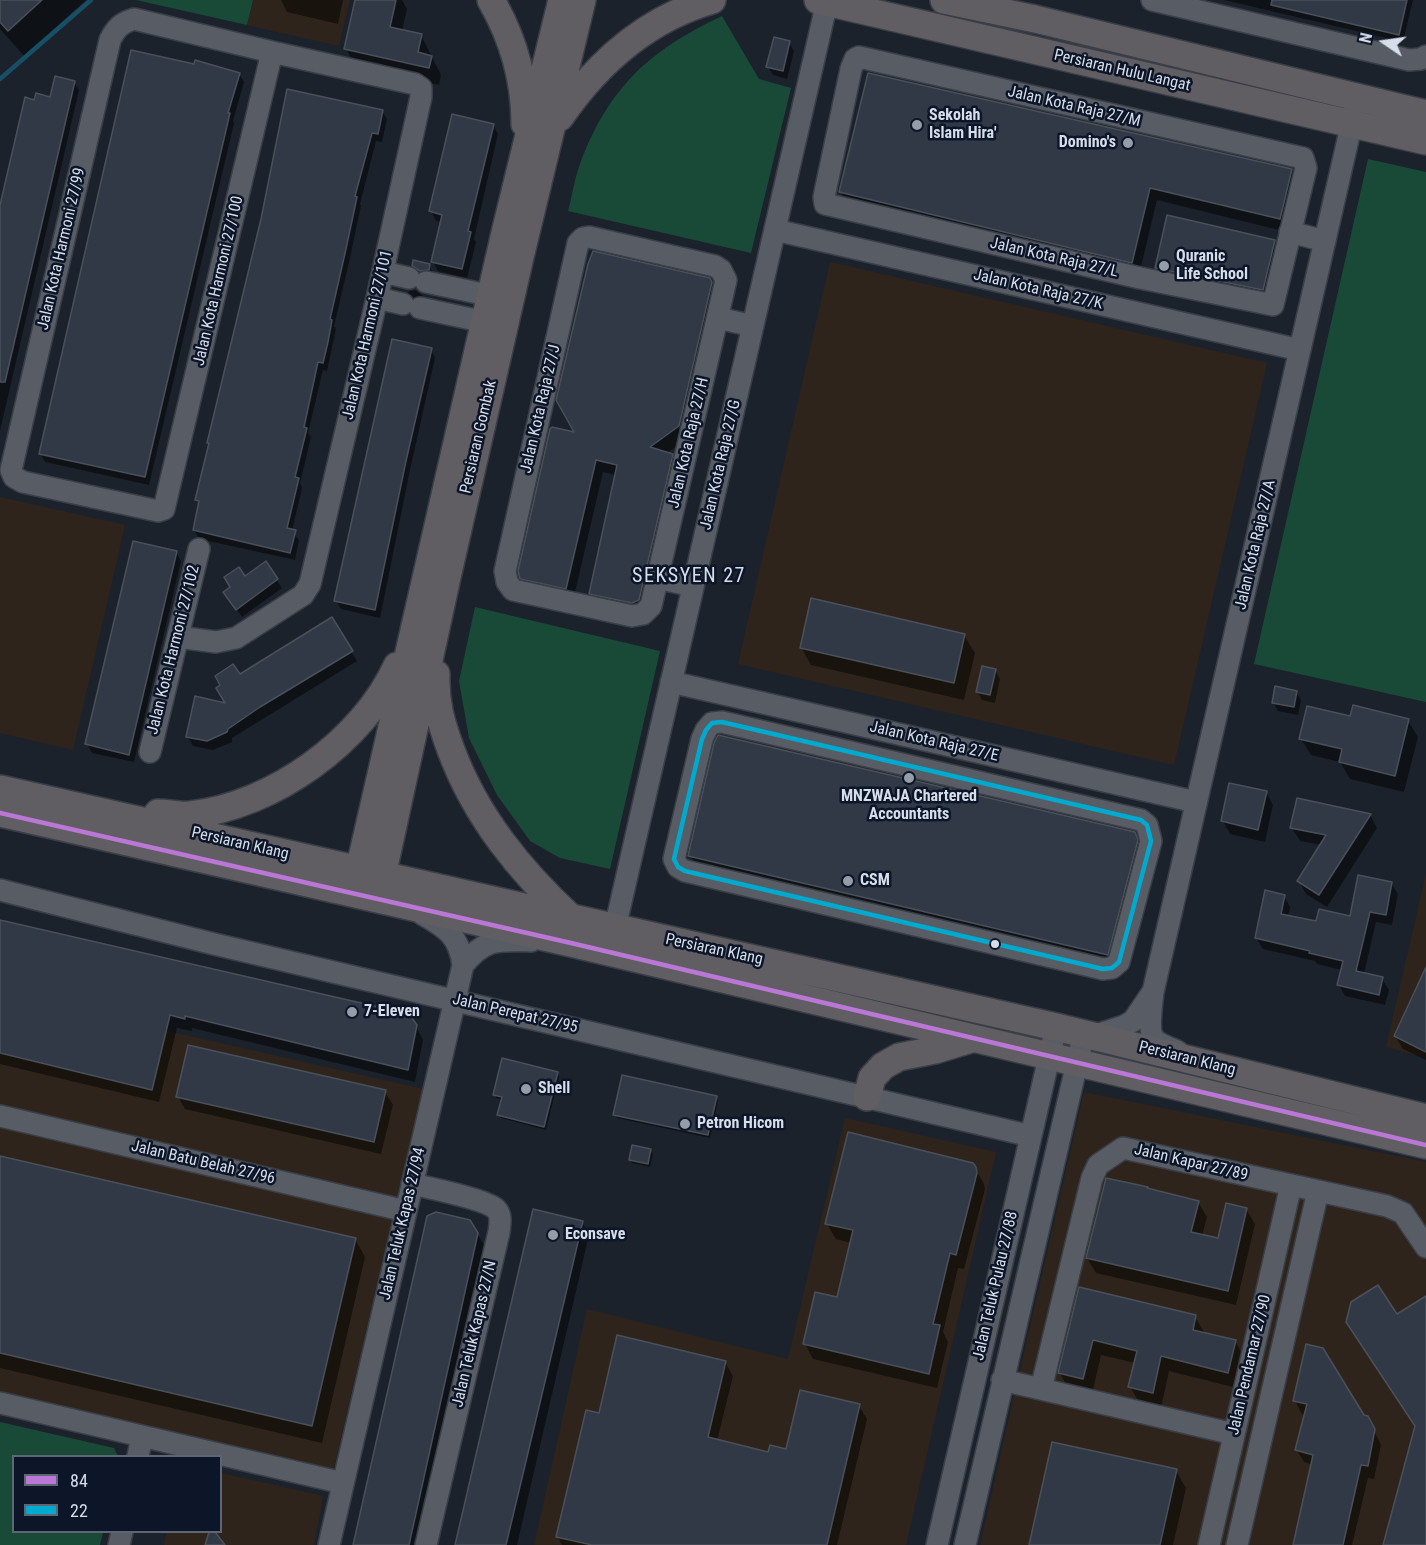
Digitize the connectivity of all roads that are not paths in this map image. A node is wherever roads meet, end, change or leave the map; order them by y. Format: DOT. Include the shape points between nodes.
graph roads {
  1 [pos="491,0"];
  2 [pos="562,0"];
  3 [pos="582,0"];
  4 [pos="712,0"];
  5 [pos="1010,0"];
  6 [pos="1152,0"];
  7 [pos="822,1"];
  8 [pos="950,1"];
  9 [pos="1035,19"];
  10 [pos="272,52"];
  11 [pos="1426,56"];
  12 [pos="1358,98"];
  13 [pos="1426,114"];
  14 [pos="1352,124"];
  15 [pos="552,128"];
  16 [pos="1426,141"];
  17 [pos="524,155"];
  18 [pos="833,207"];
  19 [pos="775,230"];
  20 [pos="1290,232"];
  21 [pos="956,236"];
  22 [pos="1325,241"];
  23 [pos="722,270"];
  24 [pos="948,270"];
  25 [pos="383,272"];
  26 [pos="1140,278"];
  27 [pos="377,298"];
  28 [pos="1274,302"];
  29 [pos="488,309"];
  30 [pos="1132,312"];
  31 [pos="718,318"];
  32 [pos="753,326"];
  33 [pos="1300,350"];
  34 [pos="164,509"];
  35 [pos="198,549"];
  36 [pos="657,578"];
  37 [pos="693,586"];
  38 [pos="643,614"];
  39 [pos="427,625"];
  40 [pos="178,638"];
  41 [pos="671,682"];
  42 [pos="842,721"];
  43 [pos="836,749"];
  44 [pos="150,752"];
  45 [pos="1028,764"];
  46 [pos="0,789"];
  47 [pos="1021,791"];
  48 [pos="1196,802"];
  49 [pos="88,810"];
  50 [pos="0,813"];
  51 [pos="370,873"];
  52 [pos="5,894"];
  53 [pos="407,906"];
  54 [pos="615,928"];
  55 [pos="572,931"];
  56 [pos="463,965"];
  57 [pos="1153,992"];
  58 [pos="455,1000"];
  59 [pos="1056,1027"];
  60 [pos="1088,1034"];
  61 [pos="972,1039"];
  62 [pos="1050,1057"];
  63 [pos="1199,1062"];
  64 [pos="1076,1063"];
  65 [pos="867,1097"];
  66 [pos="0,1116"];
  67 [pos="1423,1130"];
  68 [pos="1031,1136"];
  69 [pos="412,1184"];
  70 [pos="1291,1185"];
  71 [pos="1318,1191"];
  72 [pos="406,1211"];
  73 [pos="1426,1247"];
  74 [pos="1002,1380"];
  75 [pos="1041,1389"];
  76 [pos="0,1403"];
  77 [pos="1234,1434"];
  78 [pos="140,1447"];
  79 [pos="185,1455"];
  80 [pos="222,1462"];
  81 [pos="343,1483"];
  82 [pos="329,1545"];
  83 [pos="426,1545"];
  84 [pos="937,1545"];
  85 [pos="965,1545"];
  86 [pos="1209,1545"];
  87 [pos="1237,1545"];
  1 -- 17 [label="main road" via="512,43 519,70 525,108"];
  2 -- 17 [label="main road, Persiaran Gombak"];
  3 -- 15 [label="main road, Persiaran Gombak"];
  4 -- 15 [label="main road" via="660,20 628,41 597,69"];
  5 -- 9 [label="street" via="1022,14"];
  6 -- 11 [label="street" via="1409,60"];
  7 -- 14 [label="main road, Persiaran Hulu Langat"];
  7 -- 19 [label="street, Jalan Kota Raja 27/G"];
  8 -- 9 [label="main road, Persiaran Hulu Langat"];
  9 -- 12 [label="main road, Persiaran Hulu Langat"];
  10 -- 25 [label="street, Jalan Kota Harmoni 27/101" via="421,88"];
  10 -- 34 [label="street, Jalan Kota Harmoni 27/100"];
  10 -- 34 [label="street, Jalan Kota Harmoni 27/99" via="134,19 117,27 110,40 11,470 23,482 158,512"];
  12 -- 13 [label="main road, Persiaran Hulu Langat"];
  12 -- 14 [label="street, Jalan Kota Raja 27/A"];
  14 -- 16 [label="main road, Persiaran Hulu Langat"];
  14 -- 22 [label="street, Jalan Kota Raja 27/A"];
  15 -- 39 [label="main road, Persiaran Gombak"];
  17 -- 29 [label="main road, Persiaran Gombak"];
  18 -- 20 [label="street, Jalan Kota Raja 27/M" via="825,204 824,197 851,69 859,57 1303,158 1305,168"];
  18 -- 21 [label="street, Jalan Kota Raja 27/L"];
  19 -- 24 [label="street, Jalan Kota Raja 27/K"];
  19 -- 32 [label="street, Jalan Kota Raja 27/G"];
  20 -- 22 [label="street"];
  20 -- 28 [label="street, Jalan Kota Raja 27/M"];
  21 -- 24 [label="street"];
  21 -- 26 [label="street, Jalan Kota Raja 27/L"];
  22 -- 33 [label="street, Jalan Kota Raja 27/A"];
  23 -- 31 [label="street, Jalan Kota Raja 27/H" via="726,280"];
  23 -- 38 [label="street, Jalan Kota Raja 27/J" via="589,237 578,243 505,571 513,590 632,616"];
  24 -- 30 [label="street, Jalan Kota Raja 27/K"];
  25 -- 27 [label="street, Jalan Kota Harmoni 27/101"];
  25 -- 29 [label="street" via="418,280"];
  26 -- 28 [label="street, Jalan Kota Raja 27/L" via="1270,306"];
  26 -- 30 [label="street"];
  27 -- 29 [label="street" via="412,306"];
  27 -- 40 [label="street, Jalan Kota Harmoni 27/101" via="310,584 303,595 236,638 216,642"];
  29 -- 39 [label="main road, Persiaran Gombak"];
  30 -- 33 [label="street, Jalan Kota Raja 27/K"];
  31 -- 32 [label="street"];
  31 -- 36 [label="street, Jalan Kota Raja 27/H"];
  32 -- 37 [label="street, Jalan Kota Raja 27/G"];
  33 -- 48 [label="street, Jalan Kota Raja 27/A"];
  35 -- 40 [label="street, Jalan Kota Harmoni 27/102"];
  36 -- 37 [label="street"];
  36 -- 38 [label="street, Jalan Kota Raja 27/H" via="651,606"];
  37 -- 41 [label="street, Jalan Kota Raja 27/G"];
  39 -- 49 [label="main road" via="353,732 301,772 262,793 203,813"];
  39 -- 51 [label="main road, Persiaran Gombak"];
  39 -- 55 [label="main road" via="435,697 461,777 495,834"];
  40 -- 44 [label="street, Jalan Kota Harmoni 27/102"];
  41 -- 42 [label="street, Jalan Kota Raja 27/E"];
  41 -- 54 [label="street, Jalan Kota Raja 27/G"];
  42 -- 43 [label="street"];
  42 -- 45 [label="street, Jalan Kota Raja 27/E"];
  43 -- 47 [label="street"];
  43 -- 47 [label="street" via="722,722 712,723 702,739 674,859 678,867 1103,969 1112,968 1119,962 1151,842 1147,825 1141,820"];
  45 -- 47 [label="street"];
  45 -- 48 [label="street, Jalan Kota Raja 27/E"];
  46 -- 49 [label="main road, Persiaran Klang"];
  48 -- 57 [label="street, Jalan Kota Raja 27/A"];
  49 -- 51 [label="main road, Persiaran Klang"];
  50 -- 53 [label="main road, Persiaran Klang"];
  51 -- 55 [label="main road, Persiaran Klang"];
  52 -- 58 [label="street, Jalan Perepat 27/95"];
  53 -- 55 [label="main road, Persiaran Klang"];
  53 -- 56 [label="street" via="451,932 461,950"];
  54 -- 55 [label="main road, Persiaran Klang"];
  54 -- 59 [label="main road, Persiaran Klang"];
  55 -- 56 [label="street" via="528,941 483,945"];
  55 -- 61 [label="main road, Persiaran Klang"];
  56 -- 58 [label="street, Jalan Teluk Kapas 27/94"];
  57 -- 60 [label="street, Jalan Kota Raja 27/A" via="1133,1022"];
  57 -- 63 [label="street, Jalan Kota Raja 27/A" via="1152,1037"];
  58 -- 65 [label="street, Jalan Perepat 27/95"];
  58 -- 69 [label="street, Jalan Teluk Kapas 27/94"];
  59 -- 60 [label="main road, Persiaran Klang"];
  59 -- 62 [label="street, Jalan Teluk Pulau 27/88"];
  60 -- 63 [label="main road, Persiaran Klang"];
  60 -- 64 [label="street, Jalan Teluk Pulau 27/88"];
  61 -- 62 [label="main road, Persiaran Klang"];
  61 -- 65 [label="main road" via="899,1057 872,1078"];
  62 -- 64 [label="main road, Persiaran Klang"];
  62 -- 68 [label="street, Jalan Teluk Pulau 27/88"];
  63 -- 67 [label="main road, Persiaran Klang"];
  64 -- 67 [label="main road, Persiaran Klang"];
  64 -- 74 [label="street, Jalan Teluk Pulau 27/88"];
  65 -- 68 [label="street, Jalan Perepat 27/95"];
  66 -- 72 [label="street, Jalan Batu Belah 27/96"];
  68 -- 84 [label="street, Jalan Teluk Pulau 27/88"];
  69 -- 72 [label="street, Jalan Teluk Kapas 27/94"];
  69 -- 83 [label="street, Jalan Teluk Kapas 27/N" via="483,1202 500,1216 500,1232"];
  70 -- 71 [label="street, Jalan Kapar 27/89"];
  70 -- 75 [label="street, Jalan Kapar 27/89" via="1123,1148 1098,1165"];
  70 -- 77 [label="street, Jalan Pendamar 27/90"];
  71 -- 73 [label="street, Jalan Kapar 27/89" via="1404,1213"];
  71 -- 87 [label="street, Jalan Pendamar 27/90"];
  72 -- 81 [label="street, Jalan Teluk Kapas 27/94"];
  74 -- 75 [label="street"];
  74 -- 85 [label="street, Jalan Teluk Pulau 27/88"];
  75 -- 77 [label="street"];
  76 -- 78 [label="street"];
  77 -- 86 [label="street, Jalan Pendamar 27/90"];
  78 -- 79 [label="street"];
  80 -- 81 [label="street"];
  81 -- 82 [label="street, Jalan Teluk Kapas 27/94"];
}
